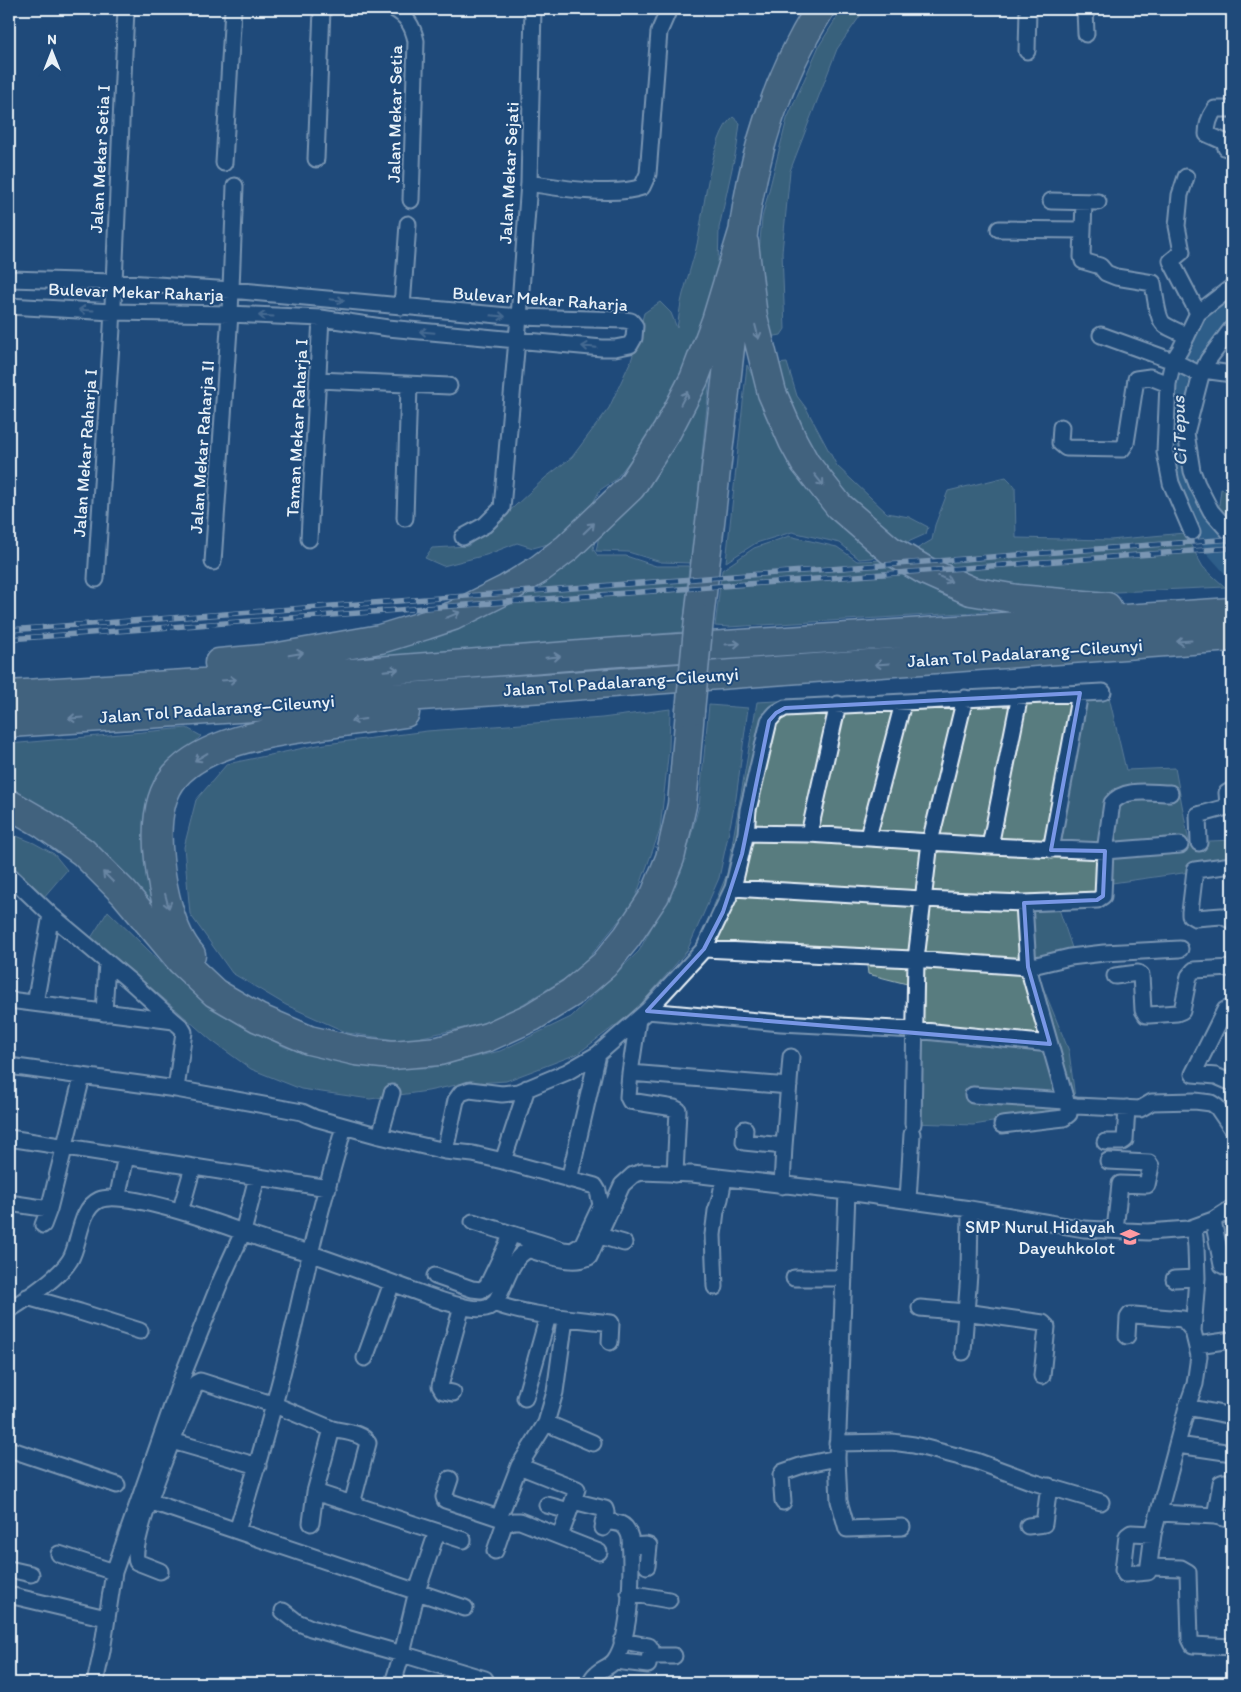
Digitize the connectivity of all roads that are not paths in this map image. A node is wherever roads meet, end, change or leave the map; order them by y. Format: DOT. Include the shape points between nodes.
graph roads {
  1 [pos="126,9"];
  2 [pos="233,9"];
  3 [pos="322,9"];
  4 [pos="394,9"];
  5 [pos="533,9"];
  6 [pos="669,9"];
  7 [pos="820,9"];
  8 [pos="1028,9"];
  9 [pos="1085,9"];
  10 [pos="1086,34"];
  11 [pos="1027,51"];
  12 [pos="1232,109"];
  13 [pos="1226,148"];
  14 [pos="316,159"];
  15 [pos="224,163"];
  16 [pos="1186,177"];
  17 [pos="529,183"];
  18 [pos="235,186"];
  19 [pos="411,200"];
  20 [pos="1052,201"];
  21 [pos="408,224"];
  22 [pos="998,228"];
  23 [pos="1082,230"];
  24 [pos="743,232"];
  25 [pos="9,279"];
  26 [pos="113,282"];
  27 [pos="1232,288"];
  28 [pos="231,290"];
  29 [pos="9,306"];
  30 [pos="402,307"];
  31 [pos="112,312"];
  32 [pos="1198,313"];
  33 [pos="230,314"];
  34 [pos="519,317"];
  35 [pos="321,318"];
  36 [pos="1232,328"];
  37 [pos="1101,335"];
  38 [pos="1187,336"];
  39 [pos="516,344"];
  40 [pos="1174,362"];
  41 [pos="1198,372"];
  42 [pos="1232,374"];
  43 [pos="319,380"];
  44 [pos="1168,384"];
  45 [pos="409,385"];
  46 [pos="449,386"];
  47 [pos="1061,427"];
  48 [pos="405,518"];
  49 [pos="1192,532"];
  50 [pos="1232,535"];
  51 [pos="463,537"];
  52 [pos="310,539"];
  53 [pos="213,562"];
  54 [pos="96,579"];
  55 [pos="1232,599"];
  56 [pos="1232,612"];
  57 [pos="1232,637"];
  58 [pos="544,688"];
  59 [pos="75,690"];
  60 [pos="1103,692"];
  61 [pos="1080,693"];
  62 [pos="9,695"];
  63 [pos="1020,695"];
  64 [pos="965,698"];
  65 [pos="903,703"];
  66 [pos="838,704"];
  67 [pos="9,723"];
  68 [pos="1232,790"];
  69 [pos="1170,793"];
  70 [pos="9,804"];
  71 [pos="746,833"];
  72 [pos="809,834"];
  73 [pos="868,837"];
  74 [pos="930,842"];
  75 [pos="1199,843"];
  76 [pos="1180,845"];
  77 [pos="990,846"];
  78 [pos="1051,850"];
  79 [pos="1105,851"];
  80 [pos="1232,865"];
  81 [pos="9,875"];
  82 [pos="733,888"];
  83 [pos="922,899"];
  84 [pos="1024,903"];
  85 [pos="51,915"];
  86 [pos="1232,921"];
  87 [pos="704,949"];
  88 [pos="1180,949"];
  89 [pos="916,959"];
  90 [pos="107,962"];
  91 [pos="1028,967"];
  92 [pos="1232,968"];
  93 [pos="1115,976"];
  94 [pos="9,1000"];
  95 [pos="35,1003"];
  96 [pos="1232,1007"];
  97 [pos="242,1008"];
  98 [pos="104,1013"];
  99 [pos="642,1015"];
  100 [pos="174,1021"];
  101 [pos="914,1030"];
  102 [pos="1050,1044"];
  103 [pos="598,1054"];
  104 [pos="791,1058"];
  105 [pos="9,1066"];
  106 [pos="630,1073"];
  107 [pos="82,1076"];
  108 [pos="1232,1083"];
  109 [pos="789,1086"];
  110 [pos="527,1088"];
  111 [pos="176,1089"];
  112 [pos="392,1093"];
  113 [pos="973,1096"];
  114 [pos="1068,1103"];
  115 [pos="1127,1108"];
  116 [pos="1002,1125"];
  117 [pos="344,1126"];
  118 [pos="744,1128"];
  119 [pos="1232,1129"];
  120 [pos="380,1136"];
  121 [pos="9,1138"];
  122 [pos="1106,1142"];
  123 [pos="784,1146"];
  124 [pos="65,1147"];
  125 [pos="445,1151"];
  126 [pos="126,1156"];
  127 [pos="504,1161"];
  128 [pos="1108,1161"];
  129 [pos="193,1167"];
  130 [pos="675,1174"];
  131 [pos="256,1177"];
  132 [pos="724,1179"];
  133 [pos="569,1180"];
  134 [pos="782,1186"];
  135 [pos="328,1188"];
  136 [pos="119,1190"];
  137 [pos="847,1192"];
  138 [pos="908,1200"];
  139 [pos="183,1202"];
  140 [pos="9,1203"];
  141 [pos="1232,1208"];
  142 [pos="49,1209"];
  143 [pos="970,1209"];
  144 [pos="1213,1220"];
  145 [pos="473,1222"];
  146 [pos="43,1224"];
  147 [pos="1194,1228"];
  148 [pos="1114,1230"];
  149 [pos="243,1232"];
  150 [pos="512,1234"];
  151 [pos="600,1236"];
  152 [pos="624,1243"];
  153 [pos="310,1254"];
  154 [pos="1232,1266"];
  155 [pos="435,1276"];
  156 [pos="794,1278"];
  157 [pos="844,1278"];
  158 [pos="1197,1278"];
  159 [pos="1174,1279"];
  160 [pos="392,1283"];
  161 [pos="715,1287"];
  162 [pos="27,1298"];
  163 [pos="493,1303"];
  164 [pos="462,1306"];
  165 [pos="920,1308"];
  166 [pos="9,1310"];
  167 [pos="966,1312"];
  168 [pos="548,1316"];
  169 [pos="565,1319"];
  170 [pos="1187,1328"];
  171 [pos="140,1331"];
  172 [pos="1127,1336"];
  173 [pos="1232,1340"];
  174 [pos="610,1342"];
  175 [pos="963,1352"];
  176 [pos="365,1358"];
  177 [pos="1042,1376"];
  178 [pos="453,1393"];
  179 [pos="525,1398"];
  180 [pos="275,1405"];
  181 [pos="1187,1407"];
  182 [pos="1232,1416"];
  183 [pos="546,1423"];
  184 [pos="332,1429"];
  185 [pos="172,1441"];
  186 [pos="593,1443"];
  187 [pos="1178,1445"];
  188 [pos="9,1449"];
  189 [pos="837,1451"];
  190 [pos="1232,1454"];
  191 [pos="258,1466"];
  192 [pos="519,1466"];
  193 [pos="450,1479"];
  194 [pos="1232,1483"];
  195 [pos="117,1485"];
  196 [pos="1049,1486"];
  197 [pos="315,1492"];
  198 [pos="149,1501"];
  199 [pos="783,1502"];
  200 [pos="1101,1502"];
  201 [pos="352,1504"];
  202 [pos="547,1505"];
  203 [pos="571,1506"];
  204 [pos="1160,1513"];
  205 [pos="1214,1516"];
  206 [pos="1232,1520"];
  207 [pos="311,1523"];
  208 [pos="1028,1526"];
  209 [pos="902,1527"];
  210 [pos="237,1531"];
  211 [pos="437,1532"];
  212 [pos="1146,1534"];
  213 [pos="560,1536"];
  214 [pos="463,1540"];
  215 [pos="630,1546"];
  216 [pos="496,1551"];
  217 [pos="599,1552"];
  218 [pos="59,1554"];
  219 [pos="647,1566"];
  220 [pos="9,1570"];
  221 [pos="160,1570"];
  222 [pos="114,1572"];
  223 [pos="1141,1572"];
  224 [pos="31,1574"];
  225 [pos="417,1592"];
  226 [pos="629,1592"];
  227 [pos="9,1596"];
  228 [pos="669,1600"];
  229 [pos="465,1608"];
  230 [pos="283,1611"];
  231 [pos="106,1618"];
  232 [pos="622,1641"];
  233 [pos="1232,1647"];
  234 [pos="402,1654"];
  235 [pos="650,1656"];
  236 [pos="674,1656"];
  237 [pos="615,1661"];
  238 [pos="485,1679"];
  239 [pos="95,1683"];
  240 [pos="393,1683"];
  241 [pos="590,1683"];
  1 -- 26 [label="street, Jalan Mekar Setia I"];
  2 -- 15 [label="street"];
  3 -- 14 [label="street"];
  4 -- 19 [label="street, Jalan Mekar Setia" via="408,20 416,41"];
  5 -- 17 [label="street, Jalan Mekar Sejati"];
  6 -- 17 [label="street" via="659,32 648,174 642,188 596,190"];
  7 -- 24 [label="highway" via="806,30 775,99 757,158"];
  8 -- 11 [label="street"];
  9 -- 10 [label="street"];
  12 -- 13 [label="street" via="1215,109 1206,134 1227,143"];
  16 -- 32 [label="street" via="1180,195 1177,226 1182,252 1171,261"];
  17 -- 34 [label="street, Jalan Mekar Sejati"];
  18 -- 28 [label="street, Jalan Mekar Raharja II"];
  20 -- 23 [label="street" via="1091,202"];
  21 -- 30 [label="street"];
  22 -- 23 [label="street"];
  23 -- 38 [label="street" via="1083,261 1100,266 1116,277 1153,283 1161,322"];
  24 -- 55 [label="highway, one-way" via="753,317 772,393 793,441 805,463 839,506 890,550 971,591 1017,599 1104,607"];
  59 -- 24 [label="highway, one-way" via="203,664 272,658 380,639 453,616 538,570 567,548 631,487 667,430 694,379 716,321"];
  24 -- 97 [label="highway, bridge" via="699,618 682,805 670,858 655,895 604,965 571,993 532,1017 488,1037 439,1051 392,1055 356,1052 309,1040"];
  25 -- 26 [label="street, Bulevar Mekar Raharja"];
  26 -- 28 [label="street, Bulevar Mekar Raharja"];
  26 -- 31 [label="street, Jalan Mekar Setia I"];
  27 -- 32 [label="street"];
  28 -- 30 [label="street, Bulevar Mekar Raharja, one-way"];
  28 -- 33 [label="street, Jalan Mekar Raharja II"];
  31 -- 29 [label="street, Bulevar Mekar Raharja, one-way"];
  30 -- 34 [label="street, Bulevar Mekar Raharja, one-way"];
  31 -- 33 [label="street, Bulevar Mekar Raharja"];
  31 -- 54 [label="street, Jalan Mekar Raharja I"];
  32 -- 38 [label="street"];
  35 -- 33 [label="street, Bulevar Mekar Raharja, one-way"];
  33 -- 53 [label="street, Jalan Mekar Raharja II"];
  34 -- 39 [label="street, Jalan Mekar Sejati"];
  34 -- 39 [label="street, Bulevar Mekar Raharja, one-way" via="631,321 635,326 634,338 630,345 615,348"];
  39 -- 35 [label="street, Bulevar Mekar Raharja, one-way"];
  35 -- 43 [label="street, Taman Mekar Raharja I"];
  36 -- 41 [label="street"];
  37 -- 40 [label="street"];
  38 -- 40 [label="street"];
  39 -- 51 [label="street, Jalan Mekar Sejati" via="502,508 485,525"];
  40 -- 41 [label="street"];
  40 -- 44 [label="street"];
  41 -- 42 [label="street"];
  41 -- 50 [label="street" via="1186,433 1190,462 1211,511"];
  43 -- 45 [label="street"];
  43 -- 52 [label="street, Taman Mekar Raharja I"];
  44 -- 47 [label="street" via="1150,377 1136,379 1126,443 1122,449 1066,448 1060,443"];
  44 -- 49 [label="street" via="1165,452 1171,483"];
  45 -- 46 [label="street"];
  45 -- 48 [label="street"];
  59 -- 56 [label="highway, Jalan Tol Padalarang–Cileunyi, one-way"];
  57 -- 58 [label="highway, Jalan Tol Padalarang–Cileunyi, one-way"];
  58 -- 67 [label="highway, Jalan Tol Padalarang–Cileunyi, one-way"];
  58 -- 97 [label="highway, one-way" via="233,742 214,749 175,776 162,799 157,827 160,870 174,924 188,951"];
  59 -- 62 [label="highway, Jalan Tol Padalarang–Cileunyi"];
  60 -- 61 [label="street"];
  61 -- 63 [label="street"];
  61 -- 78 [label="street"];
  63 -- 64 [label="street"];
  63 -- 77 [label="street"];
  64 -- 65 [label="street"];
  64 -- 74 [label="street"];
  65 -- 66 [label="street"];
  65 -- 73 [label="street"];
  66 -- 71 [label="street" via="785,708 769,721 748,810"];
  66 -- 72 [label="street"];
  68 -- 75 [label="street" via="1227,793 1227,807 1198,815"];
  69 -- 79 [label="street" via="1125,793 1116,798 1112,803"];
  97 -- 70 [label="highway, one-way" via="215,993 181,961 124,893 83,852"];
  71 -- 72 [label="street"];
  71 -- 82 [label="street"];
  72 -- 73 [label="street"];
  73 -- 74 [label="street"];
  74 -- 77 [label="street"];
  74 -- 83 [label="street"];
  76 -- 79 [label="street"];
  77 -- 78 [label="street"];
  78 -- 79 [label="street"];
  79 -- 84 [label="street" via="1101,899"];
  80 -- 86 [label="street" via="1195,870 1190,912 1195,918 1222,916"];
  81 -- 85 [label="street"];
  82 -- 83 [label="street"];
  82 -- 87 [label="street"];
  83 -- 84 [label="street"];
  83 -- 89 [label="street"];
  84 -- 91 [label="street"];
  85 -- 90 [label="street"];
  85 -- 95 [label="street"];
  87 -- 89 [label="street"];
  87 -- 99 [label="street"];
  88 -- 91 [label="street" via="1070,957"];
  89 -- 91 [label="street"];
  89 -- 101 [label="street"];
  90 -- 98 [label="street"];
  90 -- 100 [label="street"];
  91 -- 102 [label="street"];
  92 -- 93 [label="street" via="1194,970 1189,976 1182,1011 1149,1015 1143,1010 1141,975"];
  94 -- 95 [label="street"];
  95 -- 98 [label="street"];
  96 -- 108 [label="street" via="1225,1010 1193,1074 1216,1076"];
  98 -- 100 [label="street"];
  99 -- 101 [label="street"];
  99 -- 103 [label="street"];
  99 -- 106 [label="street"];
  100 -- 111 [label="street" via="184,1032"];
  101 -- 102 [label="street"];
  101 -- 138 [label="street"];
  102 -- 114 [label="street"];
  103 -- 110 [label="street"];
  103 -- 133 [label="street"];
  104 -- 109 [label="street"];
  105 -- 107 [label="street"];
  106 -- 109 [label="street"];
  106 -- 130 [label="street" via="630,1101 678,1110"];
  107 -- 111 [label="street"];
  107 -- 124 [label="street"];
  109 -- 123 [label="street"];
  110 -- 125 [label="street" via="502,1094 470,1090 461,1093 456,1100"];
  110 -- 127 [label="street"];
  111 -- 117 [label="street" via="302,1112"];
  112 -- 120 [label="street"];
  113 -- 114 [label="street"];
  114 -- 115 [label="street"];
  114 -- 116 [label="street" via="1068,1114 1064,1118"];
  115 -- 119 [label="street" via="1141,1108 1152,1102 1211,1103 1217,1106"];
  115 -- 122 [label="street" via="1125,1140"];
  117 -- 120 [label="street"];
  117 -- 135 [label="street"];
  118 -- 123 [label="street" via="744,1142"];
  120 -- 125 [label="street"];
  121 -- 124 [label="street"];
  123 -- 134 [label="street"];
  124 -- 126 [label="street"];
  124 -- 142 [label="street"];
  125 -- 127 [label="street"];
  126 -- 129 [label="street"];
  126 -- 136 [label="street"];
  127 -- 133 [label="street"];
  128 -- 148 [label="street" via="1151,1164 1147,1185 1120,1184"];
  129 -- 131 [label="street"];
  129 -- 139 [label="street"];
  130 -- 132 [label="street"];
  130 -- 151 [label="street" via="650,1172 633,1175 622,1185"];
  131 -- 135 [label="street"];
  131 -- 149 [label="street"];
  132 -- 134 [label="street"];
  132 -- 161 [label="street" via="712,1235"];
  133 -- 150 [label="street" via="595,1186 601,1205 582,1245 572,1251 563,1250"];
  134 -- 137 [label="street"];
  135 -- 153 [label="street"];
  137 -- 138 [label="street"];
  137 -- 157 [label="street"];
  138 -- 143 [label="street"];
  140 -- 142 [label="street"];
  141 -- 144 [label="street"];
  142 -- 146 [label="street"];
  143 -- 148 [label="street" via="1084,1229"];
  143 -- 167 [label="street"];
  144 -- 147 [label="street"];
  144 -- 154 [label="street" via="1222,1265"];
  145 -- 150 [label="street"];
  147 -- 148 [label="street" via="1148,1232"];
  147 -- 158 [label="street"];
  149 -- 153 [label="street"];
  149 -- 162 [label="street" via="150,1204 118,1198 99,1200 87,1211 70,1260"];
  149 -- 222 [label="street" via="184,1372"];
  150 -- 155 [label="street" via="488,1286 472,1289"];
  151 -- 152 [label="street"];
  151 -- 163 [label="street" via="594,1258 572,1260 526,1251 508,1272"];
  153 -- 160 [label="street"];
  153 -- 180 [label="street"];
  156 -- 157 [label="street"];
  157 -- 189 [label="street"];
  158 -- 159 [label="street"];
  158 -- 170 [label="street"];
  160 -- 164 [label="street"];
  160 -- 176 [label="street"];
  162 -- 166 [label="street"];
  162 -- 171 [label="street"];
  163 -- 164 [label="street" via="486,1308"];
  163 -- 168 [label="street"];
  164 -- 178 [label="street" via="440,1386 443,1391"];
  165 -- 167 [label="street"];
  167 -- 175 [label="street"];
  167 -- 177 [label="street" via="1043,1323 1047,1327"];
  168 -- 169 [label="street"];
  168 -- 179 [label="street"];
  169 -- 174 [label="street" via="611,1323"];
  169 -- 183 [label="street" via="555,1392"];
  170 -- 172 [label="street" via="1130,1315"];
  170 -- 173 [label="street"];
  170 -- 181 [label="street" via="1199,1356 1195,1384"];
  180 -- 184 [label="street"];
  180 -- 185 [label="street" via="200,1381 196,1383"];
  180 -- 191 [label="street"];
  181 -- 182 [label="street"];
  181 -- 187 [label="street"];
  183 -- 186 [label="street"];
  183 -- 192 [label="street"];
  184 -- 197 [label="street"];
  184 -- 201 [label="street" via="360,1435 368,1443"];
  185 -- 191 [label="street"];
  185 -- 198 [label="street"];
  187 -- 190 [label="street"];
  187 -- 204 [label="street"];
  188 -- 195 [label="street"];
  189 -- 196 [label="street" via="892,1442 914,1445 976,1461"];
  189 -- 199 [label="street" via="781,1473"];
  189 -- 209 [label="street" via="839,1501 847,1529"];
  191 -- 210 [label="street"];
  192 -- 193 [label="street" via="499,1518 445,1500"];
  192 -- 203 [label="street" via="577,1489"];
  194 -- 205 [label="street" via="1221,1483"];
  196 -- 200 [label="street"];
  196 -- 208 [label="street" via="1045,1523"];
  197 -- 201 [label="street"];
  197 -- 207 [label="street"];
  198 -- 210 [label="street"];
  198 -- 221 [label="street" via="134,1552 137,1562"];
  201 -- 211 [label="street"];
  202 -- 203 [label="street"];
  203 -- 213 [label="street"];
  203 -- 215 [label="street" via="604,1509 603,1525 615,1522 626,1527"];
  204 -- 205 [label="street"];
  204 -- 212 [label="street"];
  205 -- 206 [label="street"];
  210 -- 225 [label="street"];
  211 -- 214 [label="street"];
  211 -- 225 [label="street"];
  212 -- 223 [label="street"];
  212 -- 223 [label="street" via="1128,1534 1126,1538 1123,1571 1125,1574"];
  213 -- 216 [label="street" via="512,1521 504,1525"];
  213 -- 217 [label="street"];
  215 -- 219 [label="street" via="649,1546"];
  215 -- 226 [label="street"];
  218 -- 222 [label="street"];
  220 -- 224 [label="street"];
  222 -- 231 [label="street"];
  223 -- 233 [label="street" via="1181,1568 1188,1572 1190,1639 1193,1645"];
  225 -- 229 [label="street"];
  225 -- 234 [label="street"];
  226 -- 228 [label="street"];
  226 -- 232 [label="street"];
  227 -- 231 [label="street"];
  230 -- 234 [label="street" via="311,1628"];
  231 -- 239 [label="street"];
  232 -- 235 [label="street" via="649,1646"];
  232 -- 237 [label="street"];
  234 -- 238 [label="street"];
  234 -- 240 [label="street"];
  235 -- 236 [label="street"];
  235 -- 237 [label="street" via="648,1665"];
  237 -- 241 [label="street" via="596,1674"];
}
